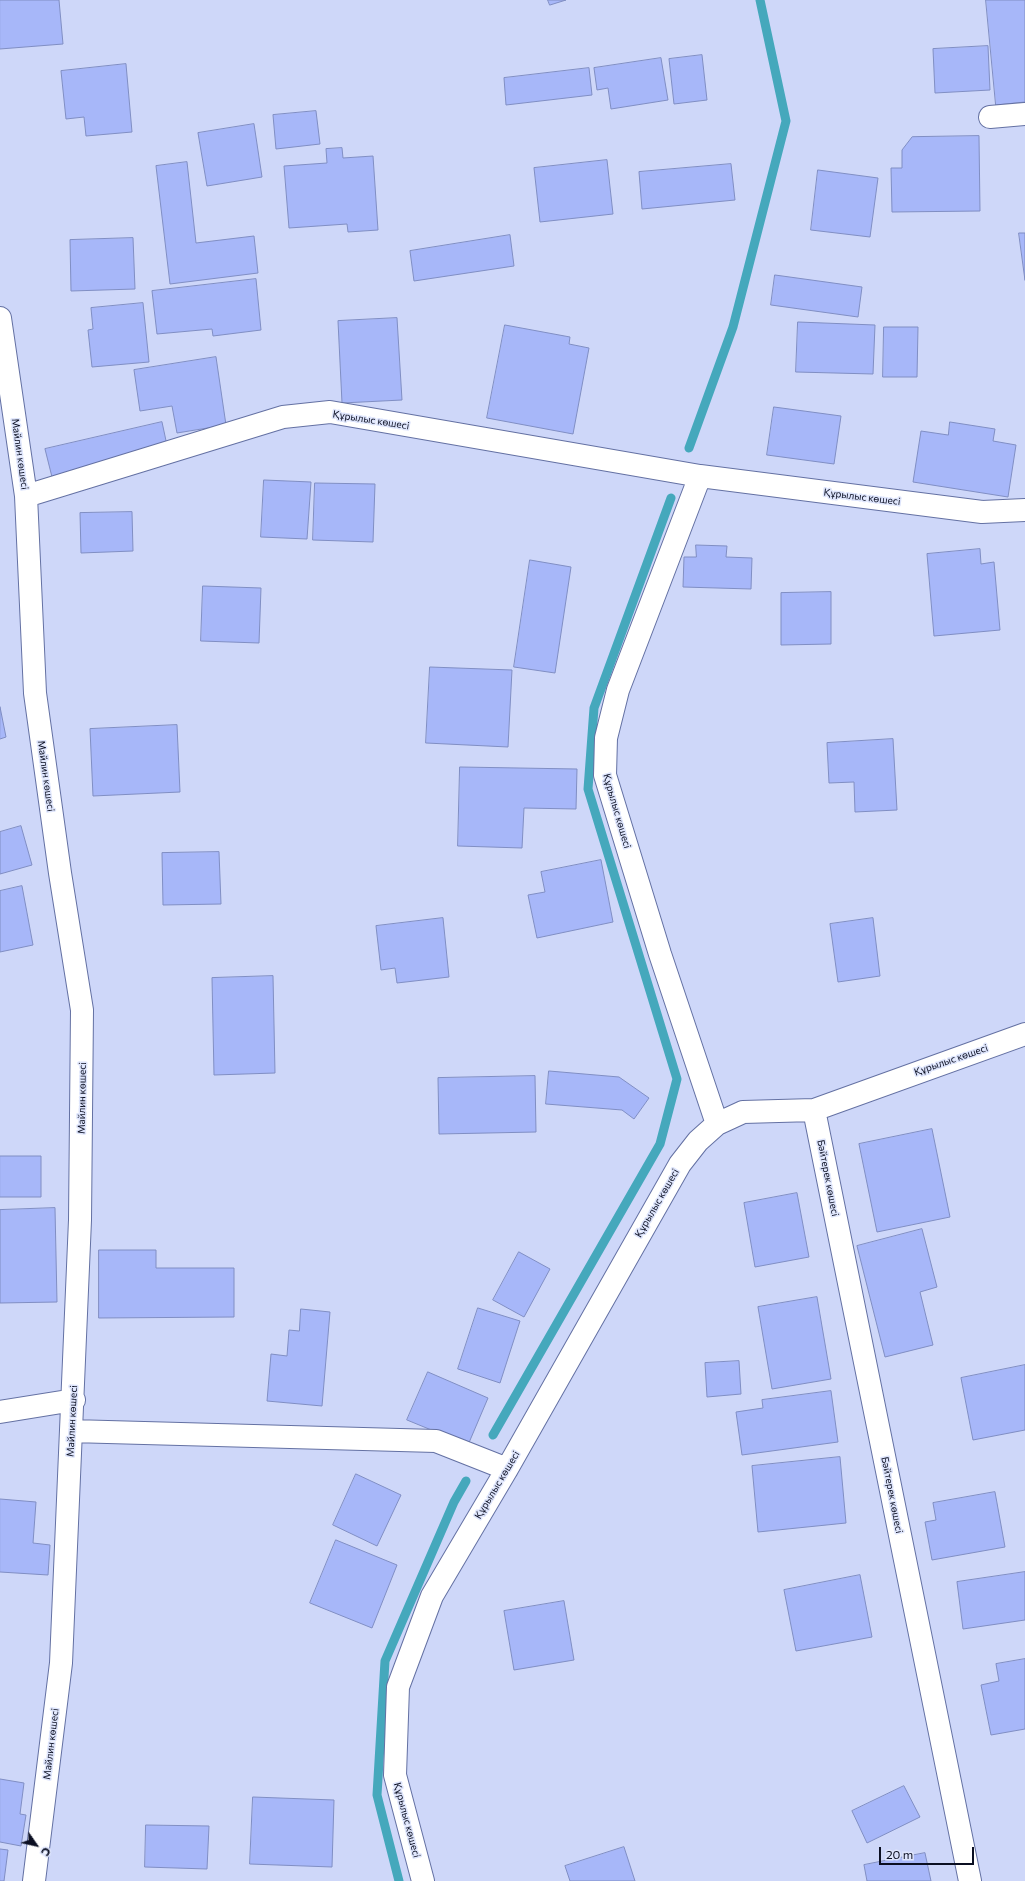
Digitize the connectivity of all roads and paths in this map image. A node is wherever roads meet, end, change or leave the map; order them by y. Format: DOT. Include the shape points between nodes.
graph roads {
  1 [pos="1025,114"];
  2 [pos="990,117"];
  3 [pos="0,318"];
  4 [pos="700,476"];
  5 [pos="26,496"];
  6 [pos="1025,510"];
  7 [pos="1025,1034"];
  8 [pos="814,1110"];
  9 [pos="717,1124"];
  10 [pos="74,1400"];
  11 [pos="0,1412"];
  12 [pos="71,1431"];
  13 [pos="507,1469"];
  14 [pos="34,1881"];
  15 [pos="423,1881"];
  16 [pos="970,1881"];
  1 -- 2 [label="street"];
  3 -- 5 [label="street, Майлин көшесі"];
  4 -- 5 [label="street, Құрылыс көшесі" via="330,412 283,417"];
  4 -- 6 [label="street, Құрылыс көшесі" via="982,512"];
  4 -- 9 [label="street, Құрылыс көшесі" via="618,690 606,738 605,774 660,954"];
  5 -- 10 [label="street, Майлин көшесі" via="35,693 82,1010 80,1220"];
  7 -- 8 [label="street, Құрылыс көшесі"];
  8 -- 9 [label="street, Құрылыс көшесі" via="743,1112"];
  8 -- 16 [label="street, Бәйтерек көшесі"];
  9 -- 13 [label="street, Құрылыс көшесі" via="698,1141 680,1164"];
  10 -- 11 [label="street"];
  10 -- 12 [label="street, Майлин көшесі"];
  12 -- 13 [label="street" via="436,1441"];
  12 -- 14 [label="street, Майлин көшесі" via="61,1663"];
  13 -- 15 [label="street, Құрылыс көшесі" via="432,1596 398,1687 395,1775"];
}
